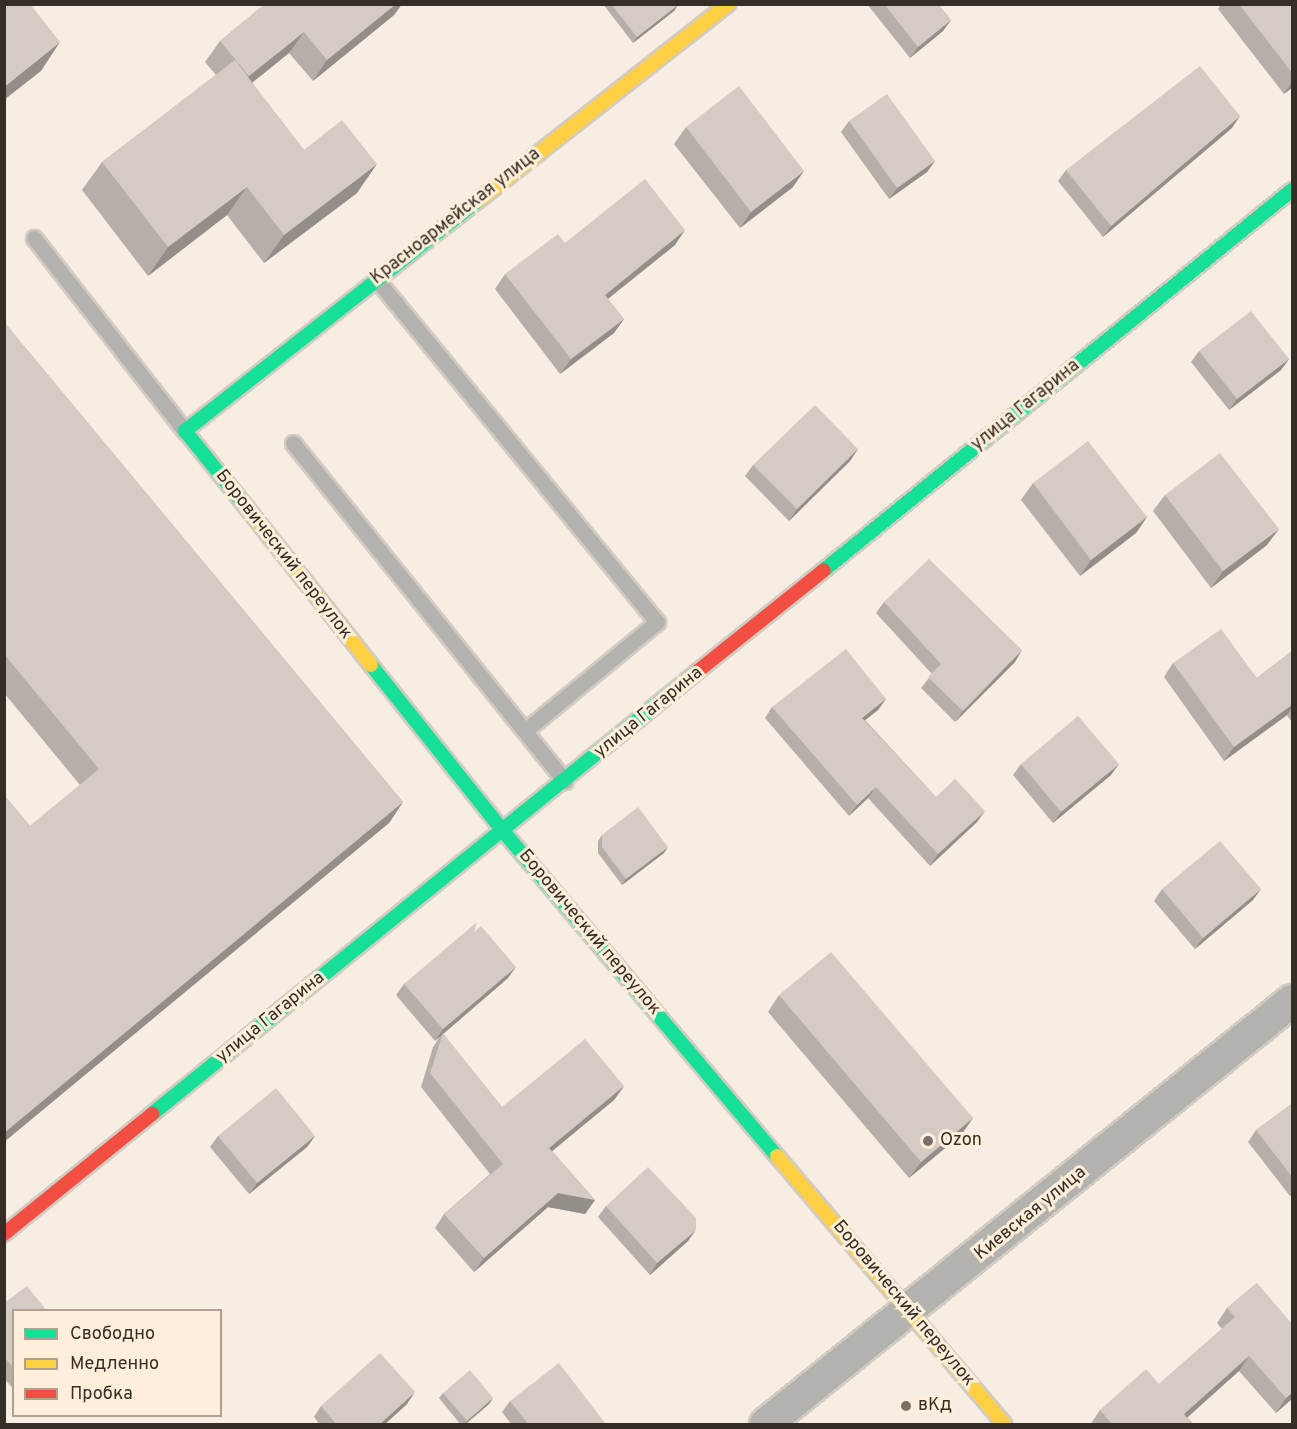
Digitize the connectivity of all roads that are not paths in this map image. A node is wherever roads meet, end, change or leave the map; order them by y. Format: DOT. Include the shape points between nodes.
graph roads {
  1 [pos="728,4"];
  2 [pos="1293,190"];
  3 [pos="34,238"];
  4 [pos="377,280"];
  5 [pos="185,431"];
  6 [pos="293,443"];
  7 [pos="525,730"];
  8 [pos="565,781"];
  9 [pos="503,831"];
  10 [pos="1293,1001"];
  11 [pos="4,1234"];
  12 [pos="910,1312"];
  13 [pos="766,1425"];
  14 [pos="1004,1425"];
  1 -- 4 [label="street, Красноармейская улица"];
  2 -- 8 [label="street, улица Гагарина"];
  3 -- 5 [label="lane"];
  4 -- 5 [label="street, Красноармейская улица"];
  4 -- 7 [label="lane" via="657,622"];
  5 -- 9 [label="street, Боровический переулок"];
  6 -- 7 [label="lane"];
  7 -- 8 [label="lane"];
  8 -- 9 [label="street, улица Гагарина"];
  9 -- 11 [label="street, улица Гагарина"];
  9 -- 12 [label="street, Боровический переулок"];
  10 -- 12 [label="street, Киевская улица"];
  12 -- 13 [label="street, Киевская улица"];
  12 -- 14 [label="street, Боровический переулок"];
}
